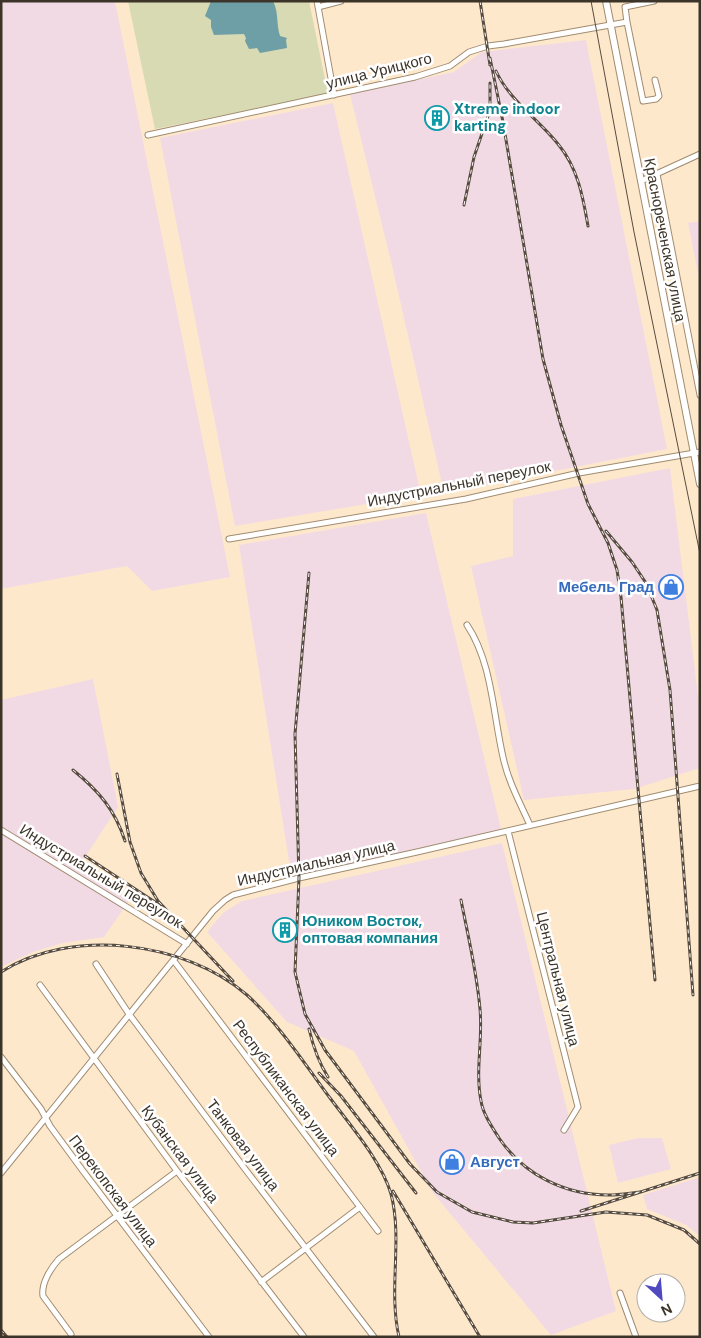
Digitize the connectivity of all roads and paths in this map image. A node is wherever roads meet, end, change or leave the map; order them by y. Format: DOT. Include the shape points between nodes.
graph roads {
  1 [pos="342,1"];
  2 [pos="606,1"];
  3 [pos="654,1"];
  4 [pos="317,4"];
  5 [pos="624,4"];
  6 [pos="627,22"];
  7 [pos="610,25"];
  8 [pos="655,80"];
  9 [pos="334,95"];
  10 [pos="148,135"];
  11 [pos="700,154"];
  12 [pos="657,174"];
  13 [pos="640,181"];
  14 [pos="700,395"];
  15 [pos="697,452"];
  16 [pos="700,484"];
  17 [pos="229,540"];
  18 [pos="466,625"];
  19 [pos="700,786"];
  20 [pos="530,825"];
  21 [pos="1,830"];
  22 [pos="508,831"];
  23 [pos="187,944"];
  24 [pos="174,961"];
  25 [pos="96,964"];
  26 [pos="40,985"];
  27 [pos="128,1014"];
  28 [pos="1,1057"];
  29 [pos="93,1057"];
  30 [pos="45,1117"];
  31 [pos="564,1130"];
  32 [pos="177,1171"];
  33 [pos="1,1173"];
  34 [pos="360,1207"];
  35 [pos="116,1216"];
  36 [pos="378,1231"];
  37 [pos="306,1248"];
  38 [pos="262,1282"];
  39 [pos="620,1293"];
  40 [pos="71,1334"];
  41 [pos="209,1337"];
  42 [pos="304,1337"];
  43 [pos="374,1337"];
  44 [pos="636,1337"];
  1 -- 4 [label="street"];
  2 -- 7 [label="main road, Краснореченская улица"];
  3 -- 5 [label="street"];
  4 -- 9 [label="street"];
  5 -- 6 [label="street"];
  6 -- 7 [label="street, улица Урицкого"];
  6 -- 8 [label="street" via="644,101 659,96"];
  7 -- 9 [label="street, улица Урицкого" via="488,46 469,52 450,66"];
  7 -- 13 [label="main road, Краснореченская улица"];
  9 -- 10 [label="street, улица Урицкого"];
  11 -- 12 [label="street"];
  12 -- 13 [label="street"];
  12 -- 14 [label="street"];
  13 -- 15 [label="main road, Краснореченская улица"];
  15 -- 16 [label="main road, Краснореченская улица"];
  15 -- 17 [label="street, Индустриальный переулок" via="579,473 466,499"];
  18 -- 20 [label="street" via="481,654 508,778"];
  19 -- 20 [label="street, Индустриальная улица"];
  20 -- 22 [label="street, Индустриальная улица"];
  21 -- 23 [label="street, Индустриальный переулок"];
  22 -- 23 [label="street, Индустриальная улица" via="247,890 225,900"];
  22 -- 31 [label="street, Центральная улица" via="578,1107"];
  23 -- 24 [label="street, Индустриальная улица"];
  24 -- 27 [label="street, Индустриальная улица"];
  24 -- 34 [label="street, Республиканская улица"];
  25 -- 27 [label="street, Танковая улица"];
  26 -- 29 [label="street, Кубанская улица"];
  27 -- 29 [label="street, Индустриальная улица"];
  27 -- 37 [label="street, Танковая улица"];
  28 -- 30 [label="street, Перекопская улица"];
  29 -- 30 [label="street, Индустриальная улица"];
  29 -- 32 [label="street, Кубанская улица"];
  30 -- 33 [label="street, Индустриальная улица"];
  30 -- 35 [label="street, Перекопская улица"];
  32 -- 35 [label="street"];
  32 -- 38 [label="street, Кубанская улица"];
  34 -- 36 [label="street, Республиканская улица"];
  34 -- 37 [label="street"];
  35 -- 40 [label="street" via="59,1259 48,1275 43,1296"];
  35 -- 41 [label="street, Перекопская улица"];
  37 -- 38 [label="street"];
  37 -- 43 [label="street, Танковая улица"];
  38 -- 42 [label="street, Кубанская улица"];
  39 -- 44 [label="street"];
}
